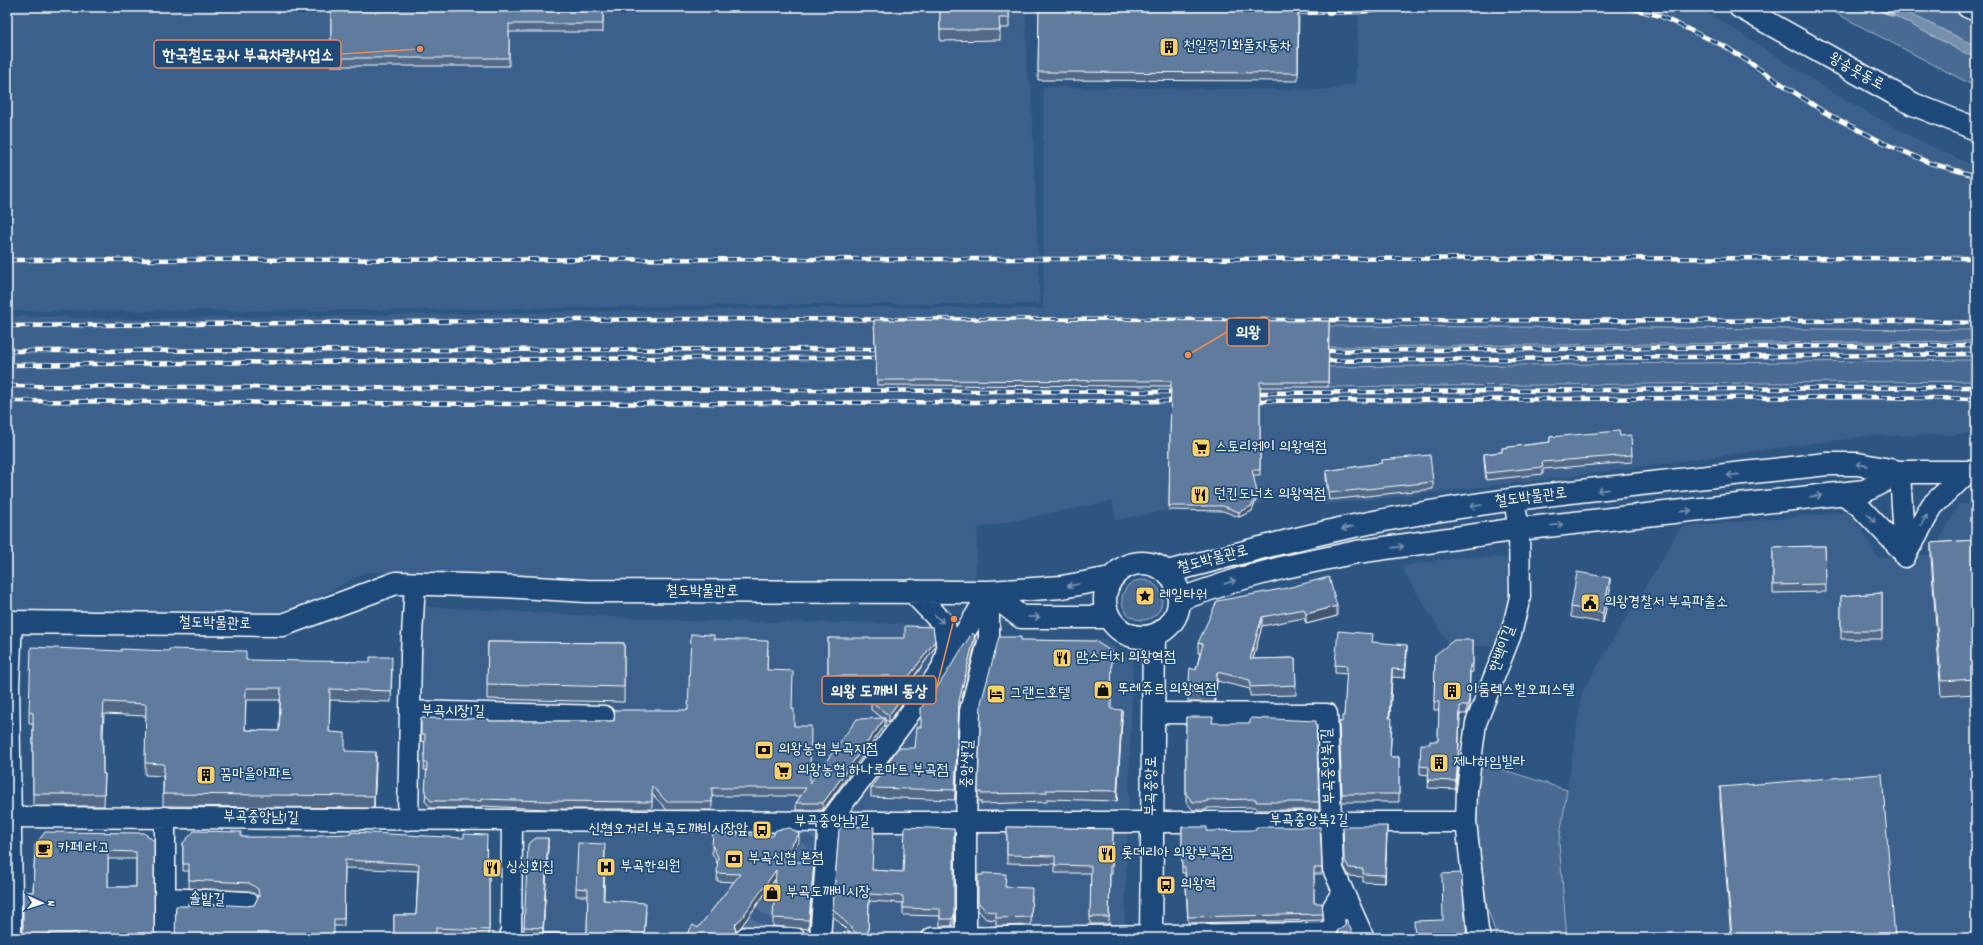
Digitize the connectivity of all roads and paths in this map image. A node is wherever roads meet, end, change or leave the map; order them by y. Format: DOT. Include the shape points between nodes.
graph roads {
  1 [pos="1740,7"];
  2 [pos="1967,7"];
  3 [pos="1976,11"];
  4 [pos="1974,123"];
  5 [pos="1900,472"];
  6 [pos="1972,472"];
  7 [pos="1841,493"];
  8 [pos="1514,500"];
  9 [pos="1518,529"];
  10 [pos="1905,555"];
  11 [pos="1168,572"];
  12 [pos="1111,578"];
  13 [pos="415,584"];
  14 [pos="912,591"];
  15 [pos="989,592"];
  16 [pos="1180,599"];
  17 [pos="1108,617"];
  18 [pos="9,622"];
  19 [pos="1154,636"];
  20 [pos="944,663"];
  21 [pos="410,711"];
  22 [pos="1153,713"];
  23 [pos="604,716"];
  24 [pos="10,817"];
  25 [pos="165,817"];
  26 [pos="408,820"];
  27 [pos="512,820"];
  28 [pos="1152,821"];
  29 [pos="829,822"];
  30 [pos="966,822"];
  31 [pos="1331,822"];
  32 [pos="1466,822"];
  33 [pos="1344,891"];
  34 [pos="165,898"];
  35 [pos="9,902"];
  36 [pos="248,902"];
  37 [pos="1150,937"];
  38 [pos="11,938"];
  39 [pos="165,938"];
  40 [pos="511,938"];
  41 [pos="746,938"];
  42 [pos="795,938"];
  43 [pos="820,938"];
  44 [pos="932,938"];
  45 [pos="966,938"];
  46 [pos="1364,938"];
  47 [pos="1480,938"];
  1 -- 4 [label="street, 왕송못동로" via="1913,104"];
  2 -- 3 [label="street"];
  5 -- 6 [label="street, 철도박물관로"];
  5 -- 7 [label="street, 철도박물관로" via="1866,491"];
  5 -- 8 [label="street, 철도박물관로, one-way" via="1858,464 1827,464"];
  5 -- 10 [label="street"];
  10 -- 6 [label="street, one-way" via="1932,506"];
  9 -- 7 [label="street, 철도박물관로, one-way"];
  7 -- 10 [label="street, one-way" via="1859,506"];
  8 -- 9 [label="street, 한백이길"];
  8 -- 11 [label="street, 철도박물관로, one-way" via="1355,526"];
  16 -- 9 [label="street, 철도박물관로, one-way" via="1285,567 1357,552"];
  9 -- 32 [label="street, 한백이길" via="1520,597 1511,634 1476,723 1467,790"];
  11 -- 12 [label="street" via="1154,564 1138,562 1118,570"];
  11 -- 16 [label="street" via="1176,584"];
  12 -- 15 [label="street, 철도박물관로, one-way" via="1062,587"];
  12 -- 17 [label="street" via="1105,590 1104,604"];
  13 -- 14 [label="street, 철도박물관로" via="586,591"];
  13 -- 18 [label="street, 철도박물관로" via="396,582 283,625"];
  13 -- 21 [label="street"];
  14 -- 15 [label="street, 철도박물관로"];
  14 -- 20 [label="street, one-way" via="944,624 948,649"];
  15 -- 17 [label="street, one-way" via="1021,617"];
  15 -- 20 [label="street" via="967,632"];
  15 -- 30 [label="street, 중앙샛길" via="989,638 970,711"];
  16 -- 19 [label="street" via="1179,609 1170,626"];
  17 -- 19 [label="street" via="1116,628 1127,635 1140,638"];
  18 -- 24 [label="street"];
  19 -- 22 [label="street, 부곡중앙로"];
  20 -- 29 [label="street"];
  21 -- 23 [label="street, 부곡시장1길"];
  21 -- 26 [label="street, 부곡시장1길"];
  22 -- 28 [label="street, 부곡중앙로"];
  22 -- 31 [label="street, 부곡중앙북1길" via="1327,714"];
  24 -- 25 [label="street, 부곡중앙남1길"];
  24 -- 35 [label="street"];
  25 -- 26 [label="street, 부곡중앙남1길"];
  25 -- 34 [label="street"];
  26 -- 27 [label="street, 부곡중앙남1길"];
  27 -- 29 [label="street, 부곡중앙남1길"];
  27 -- 40 [label="street"];
  28 -- 30 [label="street, 부곡중앙남1길"];
  28 -- 31 [label="street, 부곡중앙북2길"];
  28 -- 37 [label="street, 부곡중앙로"];
  29 -- 30 [label="street, 부곡중앙남1길"];
  29 -- 43 [label="street"];
  30 -- 45 [label="street, 중앙샛길"];
  31 -- 32 [label="street, 부곡중앙북2길"];
  31 -- 33 [label="street, 부곡중앙북1길" via="1333,868"];
  32 -- 47 [label="street, 한백이길"];
  33 -- 37 [label="street" via="1333,907 1335,927 1323,933"];
  33 -- 46 [label="street, 부곡중앙북1길"];
  34 -- 36 [label="street, 솔밭길"];
  34 -- 39 [label="street"];
  35 -- 38 [label="street"];
  37 -- 45 [label="street"];
  41 -- 42 [label="street"];
  44 -- 45 [label="street"];
}
